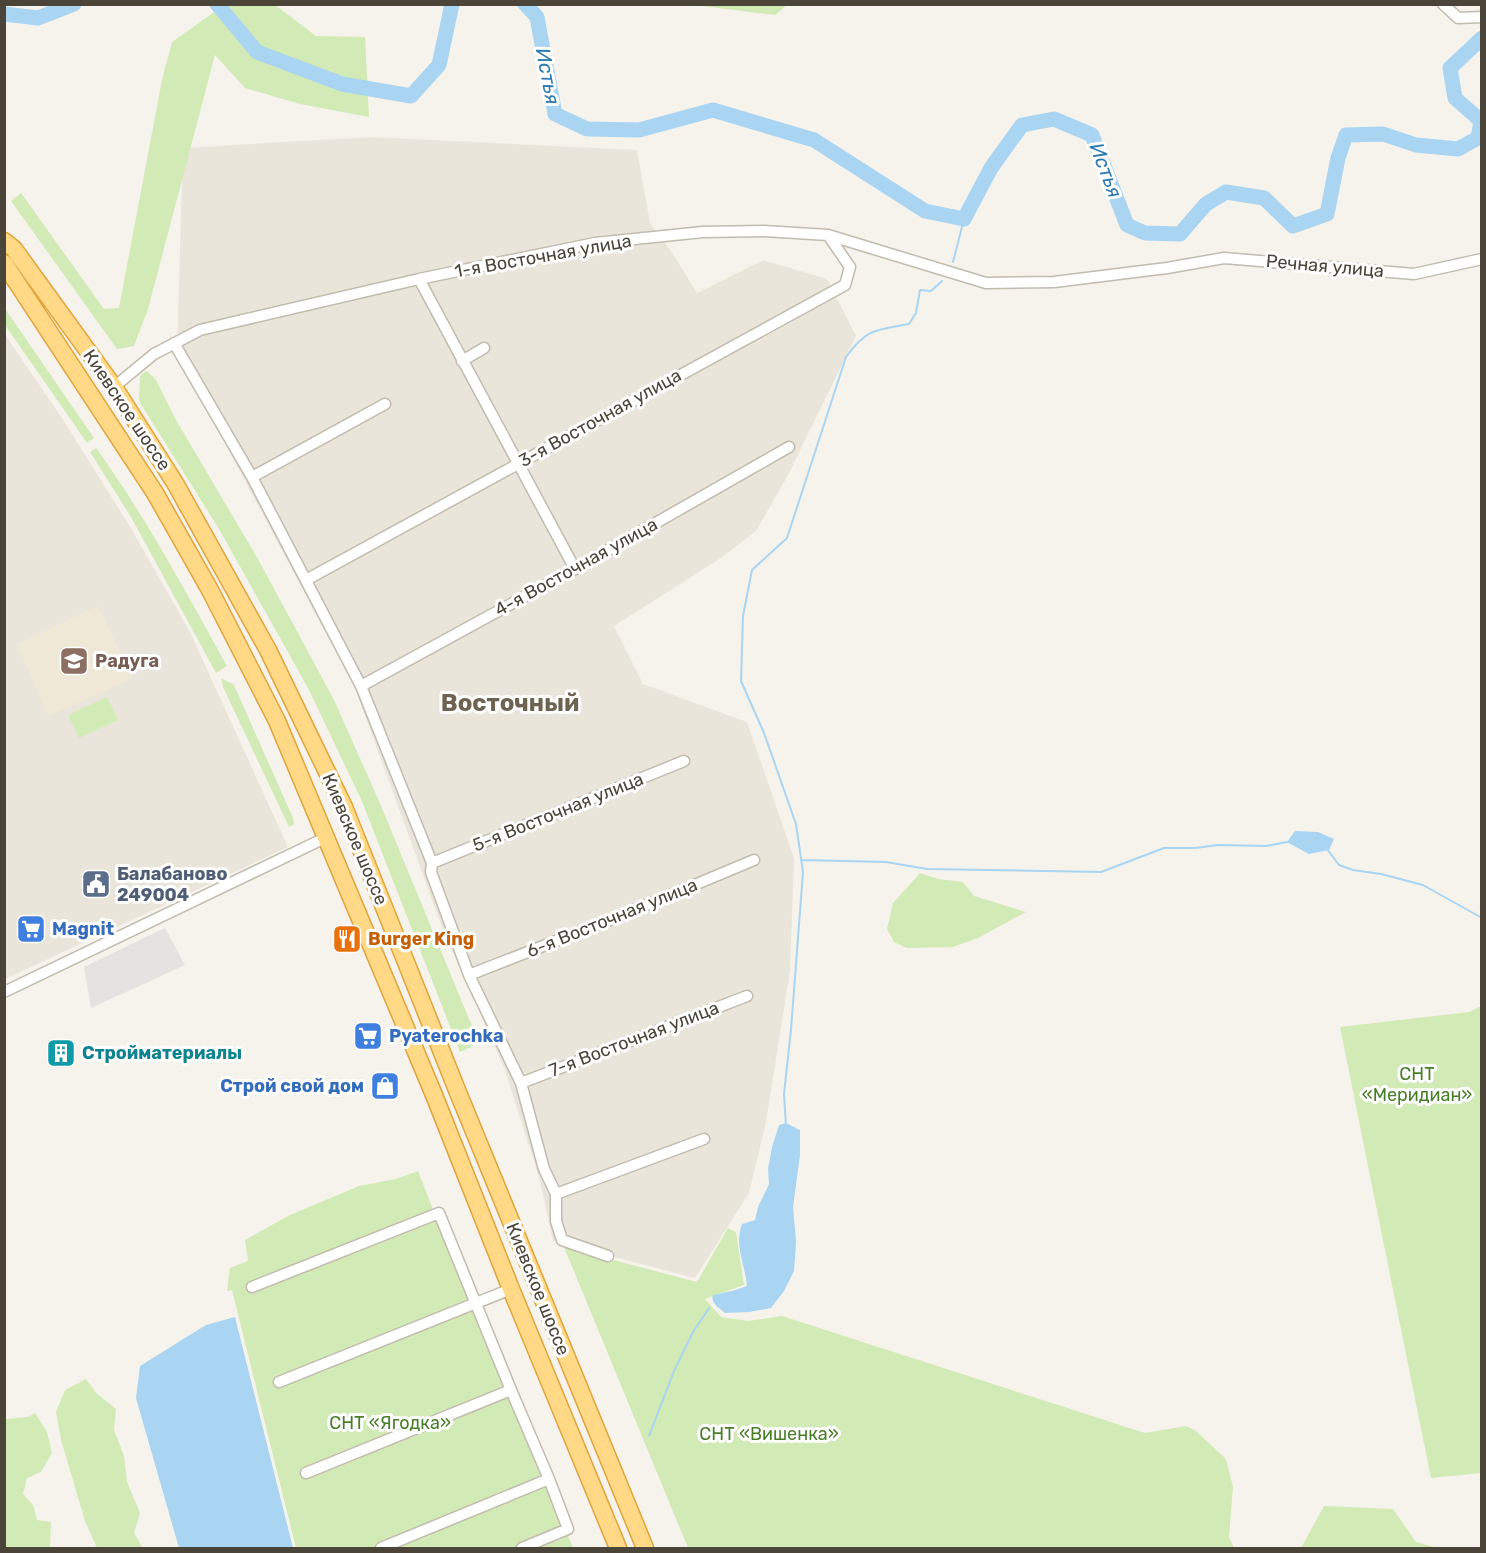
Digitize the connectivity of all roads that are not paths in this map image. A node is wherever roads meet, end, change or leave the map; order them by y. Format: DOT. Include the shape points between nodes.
graph roads {
  1 [pos="1443,4"];
  2 [pos="1482,17"];
  3 [pos="828,235"];
  4 [pos="4,241"];
  5 [pos="1482,259"];
  6 [pos="4,263"];
  7 [pos="1167,268"];
  8 [pos="419,279"];
  9 [pos="174,343"];
  10 [pos="484,348"];
  11 [pos="462,361"];
  12 [pos="114,387"];
  13 [pos="385,404"];
  14 [pos="789,447"];
  15 [pos="518,463"];
  16 [pos="252,477"];
  17 [pos="575,569"];
  18 [pos="306,580"];
  19 [pos="268,650"];
  20 [pos="248,663"];
  21 [pos="361,686"];
  22 [pos="684,761"];
  23 [pos="327,837"];
  24 [pos="754,860"];
  25 [pos="432,863"];
  26 [pos="470,975"];
  27 [pos="4,992"];
  28 [pos="747,996"];
  29 [pos="521,1083"];
  30 [pos="704,1138"];
  31 [pos="556,1194"];
  32 [pos="608,1256"];
  33 [pos="252,1287"];
  34 [pos="511,1289"];
  35 [pos="476,1303"];
  36 [pos="279,1382"];
  37 [pos="511,1390"];
  38 [pos="306,1473"];
  39 [pos="549,1479"];
  40 [pos="381,1548"];
  41 [pos="522,1548"];
  42 [pos="618,1548"];
  43 [pos="645,1548"];
  1 -- 2 [label="street" via="1458,18"];
  3 -- 7 [label="street, 1-я Восточная улица" via="986,283 1054,282"];
  3 -- 8 [label="street, 1-я Восточная улица" via="703,232 595,243"];
  3 -- 15 [label="street, 3-я Восточная улица" via="850,267 845,285"];
  4 -- 12 [label="highway, Киевское шоссе" via="14,249"];
  5 -- 7 [label="street, Речная улица" via="1414,273 1224,258"];
  6 -- 20 [label="highway, Киевское шоссе" via="155,493"];
  8 -- 9 [label="street, 1-я Восточная улица" via="200,330"];
  8 -- 11 [label="street"];
  9 -- 12 [label="street, 1-я Восточная улица"];
  9 -- 16 [label="street"];
  10 -- 11 [label="street"];
  11 -- 15 [label="street"];
  12 -- 19 [label="highway, Киевское шоссе" via="175,483"];
  13 -- 16 [label="street"];
  14 -- 17 [label="street, 4-я Восточная улица"];
  15 -- 17 [label="street"];
  15 -- 18 [label="street, 3-я Восточная улица"];
  16 -- 18 [label="street"];
  17 -- 21 [label="street, 4-я Восточная улица"];
  18 -- 21 [label="street"];
  19 -- 20 [label="highway" via="256,643 250,647"];
  19 -- 43 [label="highway, Киевское шоссе" via="344,807"];
  20 -- 23 [label="highway, Киевское шоссе"];
  21 -- 25 [label="street"];
  22 -- 25 [label="street, 5-я Восточная улица"];
  23 -- 27 [label="street"];
  23 -- 34 [label="highway, Киевское шоссе"];
  24 -- 26 [label="street, 6-я Восточная улица"];
  25 -- 26 [label="street" via="431,872"];
  26 -- 29 [label="street"];
  28 -- 29 [label="street, 7-я Восточная улица"];
  29 -- 31 [label="street" via="544,1169"];
  30 -- 31 [label="street"];
  31 -- 32 [label="street" via="556,1221 562,1240"];
  33 -- 35 [label="street" via="439,1213"];
  34 -- 35 [label="street"];
  34 -- 42 [label="highway, Киевское шоссе"];
  35 -- 36 [label="street"];
  35 -- 37 [label="street"];
  37 -- 38 [label="street"];
  37 -- 39 [label="street"];
  39 -- 40 [label="street"];
  39 -- 41 [label="street" via="568,1529"];
}
